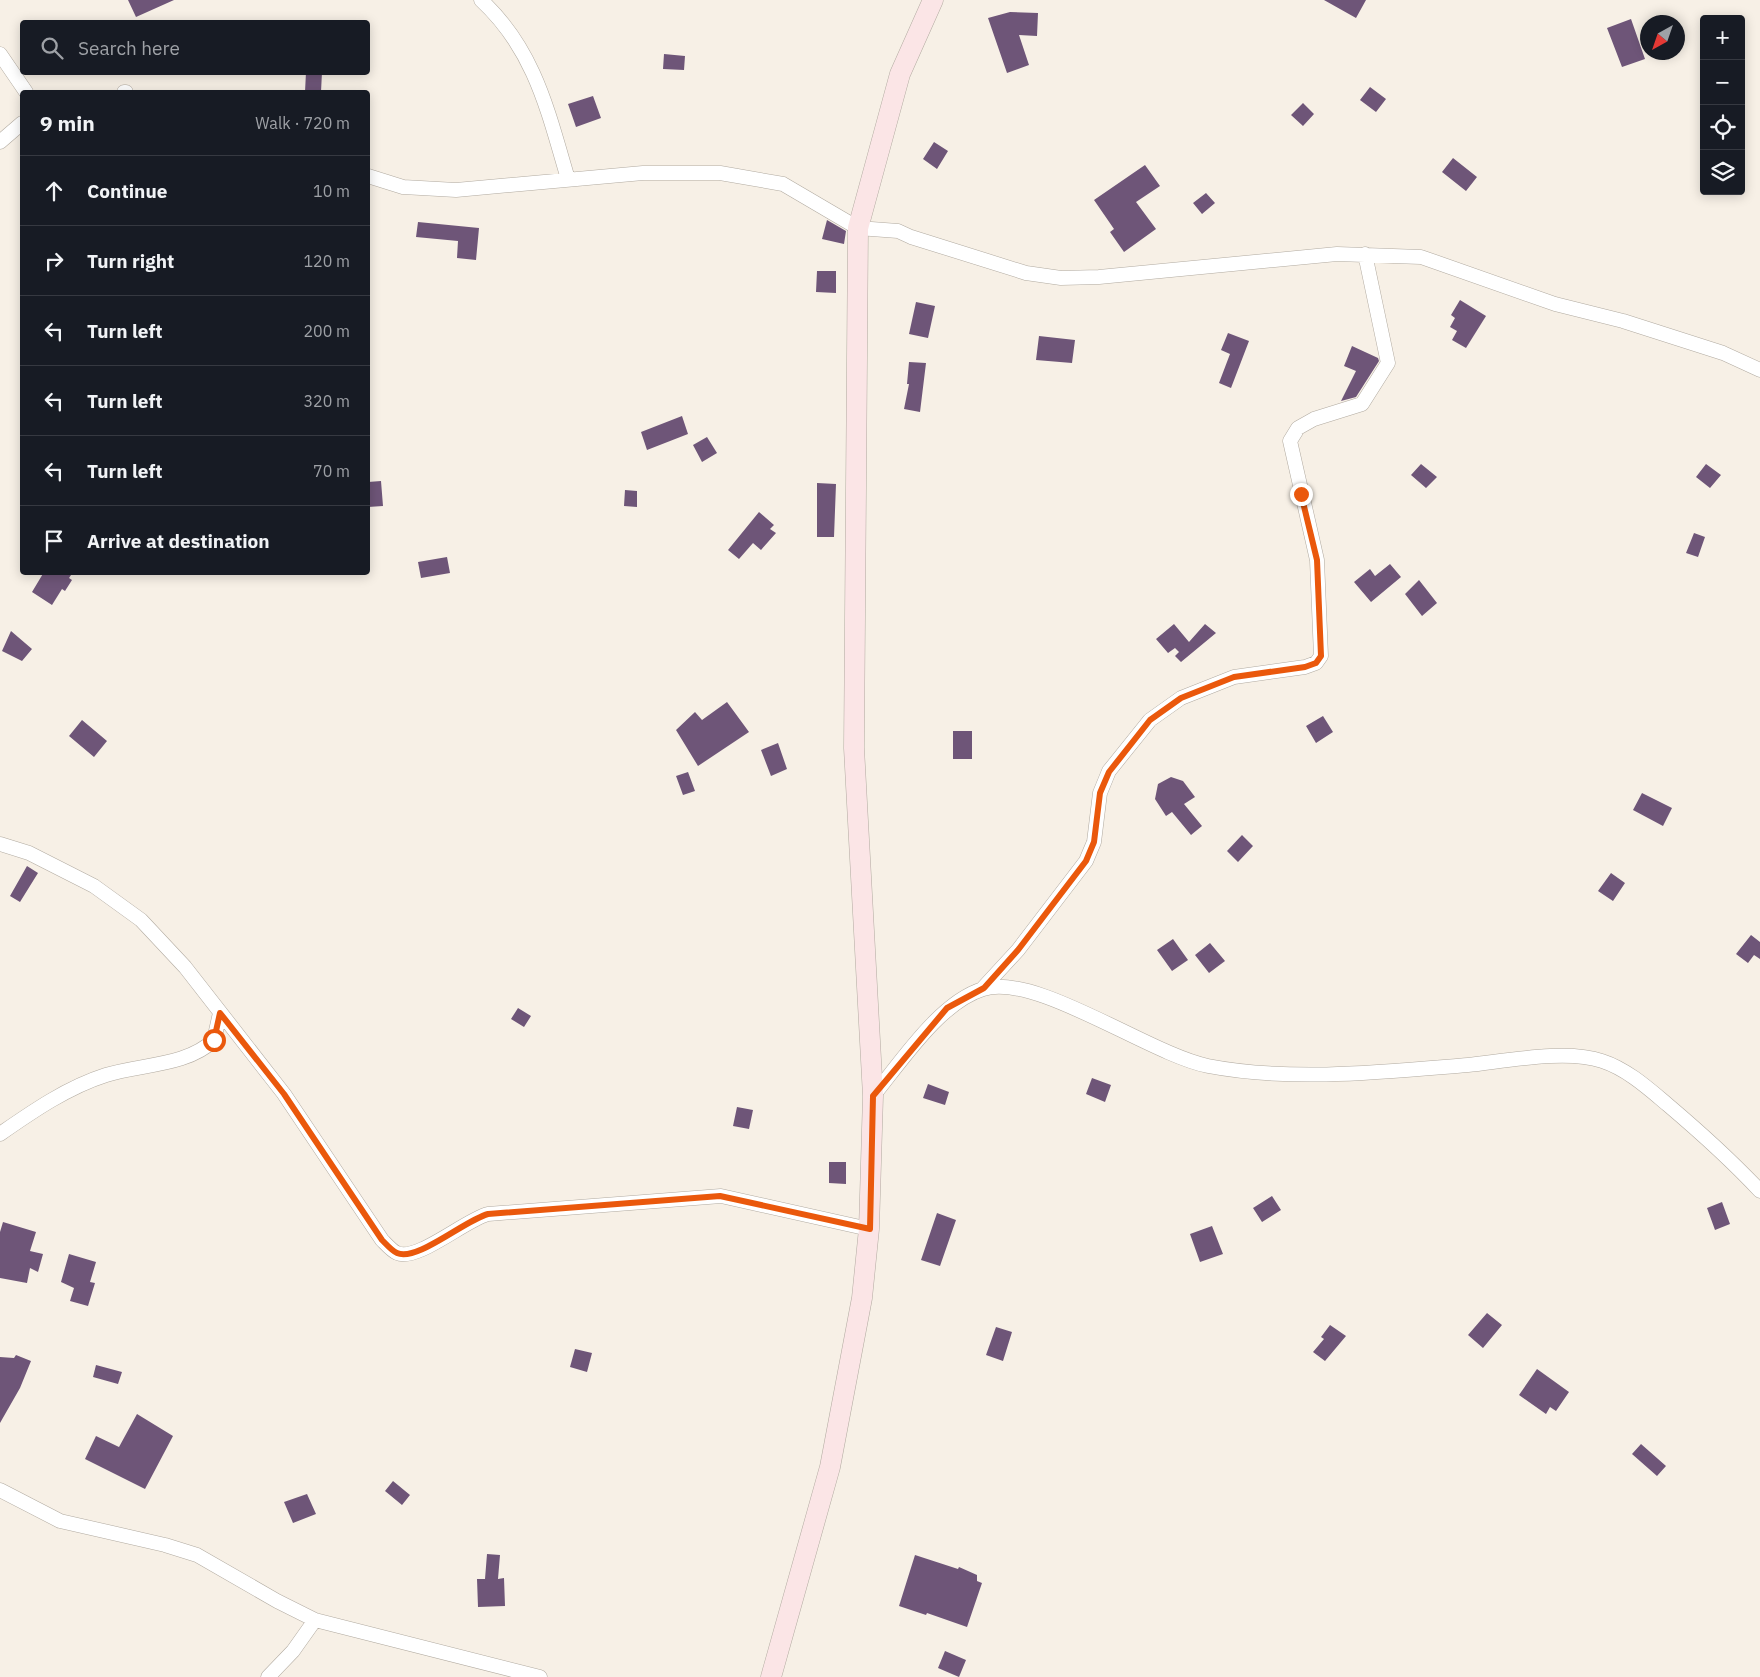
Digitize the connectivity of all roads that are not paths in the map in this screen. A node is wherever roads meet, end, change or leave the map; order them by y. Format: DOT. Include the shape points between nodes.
graph roads {
  1 [pos="481,0"];
  2 [pos="933,0"];
  3 [pos="0,54"];
  4 [pos="25,90"];
  5 [pos="20,125"];
  6 [pos="0,142"];
  7 [pos="370,177"];
  8 [pos="568,180"];
  9 [pos="858,228"];
  10 [pos="1366,254"];
  11 [pos="1760,370"];
  12 [pos="0,844"];
  13 [pos="984,988"];
  14 [pos="220,1013"];
  15 [pos="873,1096"];
  16 [pos="0,1134"];
  17 [pos="1760,1191"];
  18 [pos="870,1229"];
  19 [pos="0,1490"];
  20 [pos="315,1620"];
  21 [pos="268,1677"];
  22 [pos="540,1677"];
  23 [pos="771,1677"];
  1 -- 8 [label="street" via="512,33 543,93"];
  2 -- 9 [label="street" via="900,74"];
  3 -- 4 [label="street"];
  5 -- 6 [label="street"];
  7 -- 8 [label="street" via="403,187 456,190"];
  8 -- 9 [label="street" via="643,173 720,173 783,184"];
  9 -- 10 [label="street" via="898,230 911,237 1026,272 1061,278"];
  9 -- 15 [label="street" via="854,748"];
  10 -- 11 [label="street" via="1421,257 1555,304 1623,321 1723,353"];
  10 -- 13 [label="street" via="1388,363 1362,404 1298,428 1290,441 1317,560 1321,656 1316,663 1305,667 1234,677 1181,698 1150,720 1109,772 1100,793 1094,842 1086,861 1018,950"];
  12 -- 14 [label="street" via="28,853 94,886 141,920 185,967"];
  13 -- 15 [label="street" via="947,1008"];
  13 -- 17 [label="street" via="1004,987 1040,993 1132,1037 1206,1066 1290,1074 1418,1069 1575,1055 1603,1061 1639,1081 1722,1150"];
  14 -- 16 [label="street" via="214,1040 191,1055 106,1075 48,1102"];
  14 -- 18 [label="street" via="284,1094 382,1240 397,1253 412,1254 476,1217 488,1214 720,1196"];
  15 -- 18 [label="street"];
  18 -- 23 [label="street" via="862,1298 830,1467"];
  19 -- 20 [label="street" via="60,1521 197,1555"];
  20 -- 21 [label="street" via="293,1651"];
  20 -- 22 [label="street"];
}
